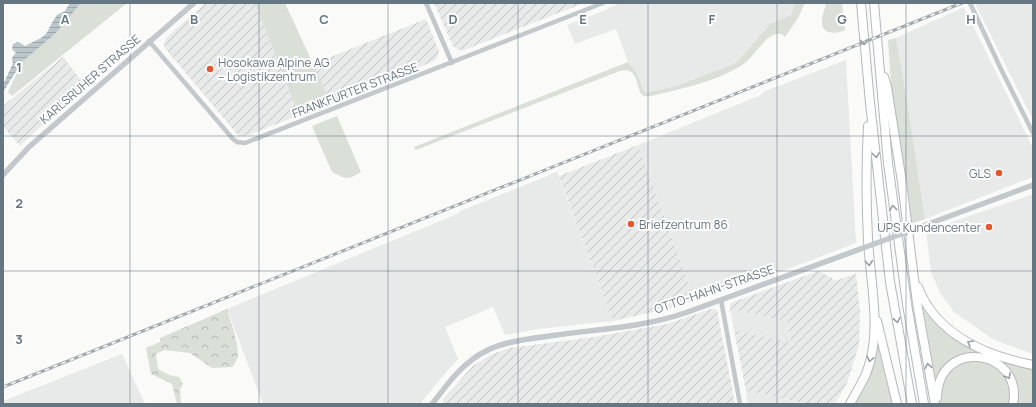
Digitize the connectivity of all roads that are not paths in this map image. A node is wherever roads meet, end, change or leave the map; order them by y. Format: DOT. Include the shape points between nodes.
graph roads {
  1 [pos="194,3"];
  2 [pos="426,3"];
  3 [pos="603,3"];
  4 [pos="861,3"];
  5 [pos="874,3"];
  6 [pos="970,3"];
  7 [pos="150,41"];
  8 [pos="879,56"];
  9 [pos="452,63"];
  10 [pos="870,103"];
  11 [pos="1033,133"];
  12 [pos="3,175"];
  13 [pos="1033,185"];
  14 [pos="913,272"];
  15 [pos="720,300"];
  16 [pos="874,307"];
  17 [pos="1033,365"];
  18 [pos="432,404"];
  19 [pos="740,404"];
  20 [pos="850,404"];
  21 [pos="897,404"];
  22 [pos="912,404"];
  23 [pos="924,404"];
  24 [pos="936,404"];
  25 [pos="1013,404"];
  1 -- 7 [label="street, KARLSRUHER STRASSE"];
  2 -- 9 [label="street"];
  3 -- 9 [label="street, FRANKFURTER STRASSE"];
  4 -- 10 [label="highway, one-way"];
  5 -- 8 [label="highway"];
  6 -- 11 [label="street"];
  7 -- 9 [label="street, FRANKFURTER STRASSE" via="233,139 245,143"];
  7 -- 12 [label="street, KARLSRUHER STRASSE" via="29,147"];
  8 -- 14 [label="highway" via="888,94 902,182"];
  23 -- 8 [label="highway, one-way" via="897,239"];
  10 -- 16 [label="highway, one-way" via="867,224"];
  10 -- 22 [label="highway, one-way" via="890,282"];
  13 -- 15 [label="street, OTTO-HAHN-STRASSE, bridge"];
  17 -- 14 [label="highway, one-way" via="992,354 954,333 930,310"];
  24 -- 14 [label="highway, one-way"];
  15 -- 18 [label="street, OTTO-HAHN-STRASSE" via="648,323 530,339 492,348 460,369"];
  15 -- 19 [label="street"];
  16 -- 20 [label="highway, one-way" via="870,360 866,374"];
  16 -- 21 [label="highway"];
  24 -- 25 [label="highway, one-way" via="939,384 945,372 959,360 972,357 989,359 1008,374 1013,386"];
}
